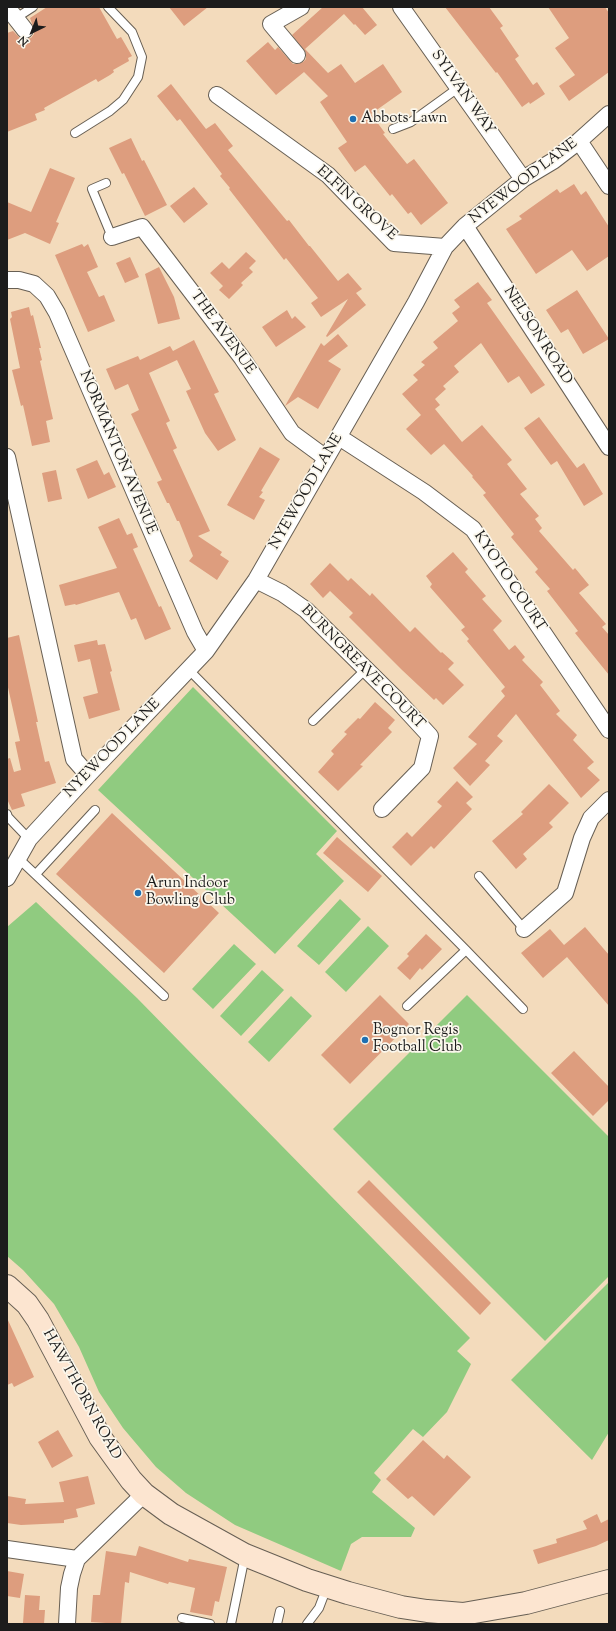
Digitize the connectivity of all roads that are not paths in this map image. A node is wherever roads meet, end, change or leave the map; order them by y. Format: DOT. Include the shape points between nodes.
graph roads {
  1 [pos="33,7"];
  2 [pos="108,7"];
  3 [pos="301,7"];
  4 [pos="401,7"];
  5 [pos="16,18"];
  6 [pos="297,55"];
  7 [pos="458,88"];
  8 [pos="217,95"];
  9 [pos="609,114"];
  10 [pos="393,129"];
  11 [pos="75,133"];
  12 [pos="580,140"];
  13 [pos="523,179"];
  14 [pos="106,184"];
  15 [pos="609,186"];
  16 [pos="465,226"];
  17 [pos="112,237"];
  18 [pos="445,247"];
  19 [pos="7,280"];
  20 [pos="339,437"];
  21 [pos="609,446"];
  22 [pos="7,457"];
  23 [pos="326,458"];
  24 [pos="256,580"];
  25 [pos="206,651"];
  26 [pos="366,669"];
  27 [pos="189,670"];
  28 [pos="313,720"];
  29 [pos="609,730"];
  30 [pos="88,775"];
  31 [pos="609,800"];
  32 [pos="382,809"];
  33 [pos="95,810"];
  34 [pos="7,814"];
  35 [pos="29,839"];
  36 [pos="18,858"];
  37 [pos="36,874"];
  38 [pos="479,876"];
  39 [pos="7,878"];
  40 [pos="524,929"];
  41 [pos="466,950"];
  42 [pos="164,996"];
  43 [pos="407,1006"];
  44 [pos="523,1009"];
  45 [pos="7,1286"];
  46 [pos="144,1494"];
  47 [pos="7,1549"];
  48 [pos="245,1555"];
  49 [pos="77,1559"];
  50 [pos="609,1581"];
  51 [pos="328,1587"];
  52 [pos="280,1611"];
  53 [pos="182,1618"];
  54 [pos="464,1619"];
  55 [pos="67,1624"];
  56 [pos="210,1624"];
  57 [pos="231,1624"];
  58 [pos="277,1624"];
  59 [pos="307,1624"];
  1 -- 5 [label="lane"];
  2 -- 11 [label="lane" via="132,32 142,57 138,77 124,100"];
  3 -- 6 [label="street" via="270,24"];
  4 -- 7 [label="street, SYLVAN WAY"];
  7 -- 10 [label="lane" via="411,122"];
  7 -- 13 [label="street, SYLVAN WAY"];
  8 -- 18 [label="street, ELFIN GROVE" via="328,175 394,243"];
  9 -- 12 [label="street, NYEWOOD LANE"];
  12 -- 13 [label="street, NYEWOOD LANE" via="553,161"];
  12 -- 15 [label="street"];
  13 -- 16 [label="street, NYEWOOD LANE"];
  14 -- 17 [label="lane" via="92,189"];
  16 -- 18 [label="street, NYEWOOD LANE"];
  16 -- 21 [label="street, NELSON ROAD"];
  17 -- 23 [label="street, THE AVENUE" via="142,226 242,358 292,433"];
  18 -- 20 [label="street, NYEWOOD LANE"];
  19 -- 25 [label="street, NORMANTON AVENUE" via="34,284 47,296 57,313 195,632"];
  20 -- 23 [label="street, NYEWOOD LANE"];
  20 -- 29 [label="street, KYOTO COURT" via="424,492 473,529"];
  22 -- 30 [label="street" via="74,759"];
  23 -- 24 [label="street, NYEWOOD LANE"];
  24 -- 25 [label="street, NYEWOOD LANE"];
  24 -- 26 [label="street, BURNGREAVE COURT" via="282,593 306,610"];
  25 -- 27 [label="street, NYEWOOD LANE"];
  26 -- 28 [label="lane"];
  26 -- 32 [label="street, BURNGREAVE COURT" via="430,736 422,768"];
  27 -- 30 [label="street, NYEWOOD LANE"];
  27 -- 41 [label="lane"];
  30 -- 35 [label="street, NYEWOOD LANE"];
  31 -- 40 [label="street" via="591,818 565,893"];
  33 -- 37 [label="lane"];
  34 -- 35 [label="lane"];
  35 -- 36 [label="street, NYEWOOD LANE"];
  36 -- 37 [label="lane"];
  36 -- 39 [label="street, NYEWOOD LANE"];
  37 -- 42 [label="lane"];
  38 -- 40 [label="lane"];
  41 -- 43 [label="lane"];
  41 -- 44 [label="lane"];
  45 -- 46 [label="street, HAWTHORN ROAD" via="27,1304 38,1320 100,1437"];
  46 -- 48 [label="street, HAWTHORN ROAD" via="172,1514"];
  46 -- 49 [label="street"];
  47 -- 49 [label="street"];
  48 -- 51 [label="street, HAWTHORN ROAD"];
  48 -- 57 [label="lane"];
  49 -- 55 [label="street" via="69,1588"];
  50 -- 54 [label="street, HAWTHORN ROAD"];
  51 -- 54 [label="street, HAWTHORN ROAD" via="401,1607"];
  51 -- 59 [label="lane" via="319,1608"];
  52 -- 58 [label="lane"];
  53 -- 56 [label="lane"];
}
